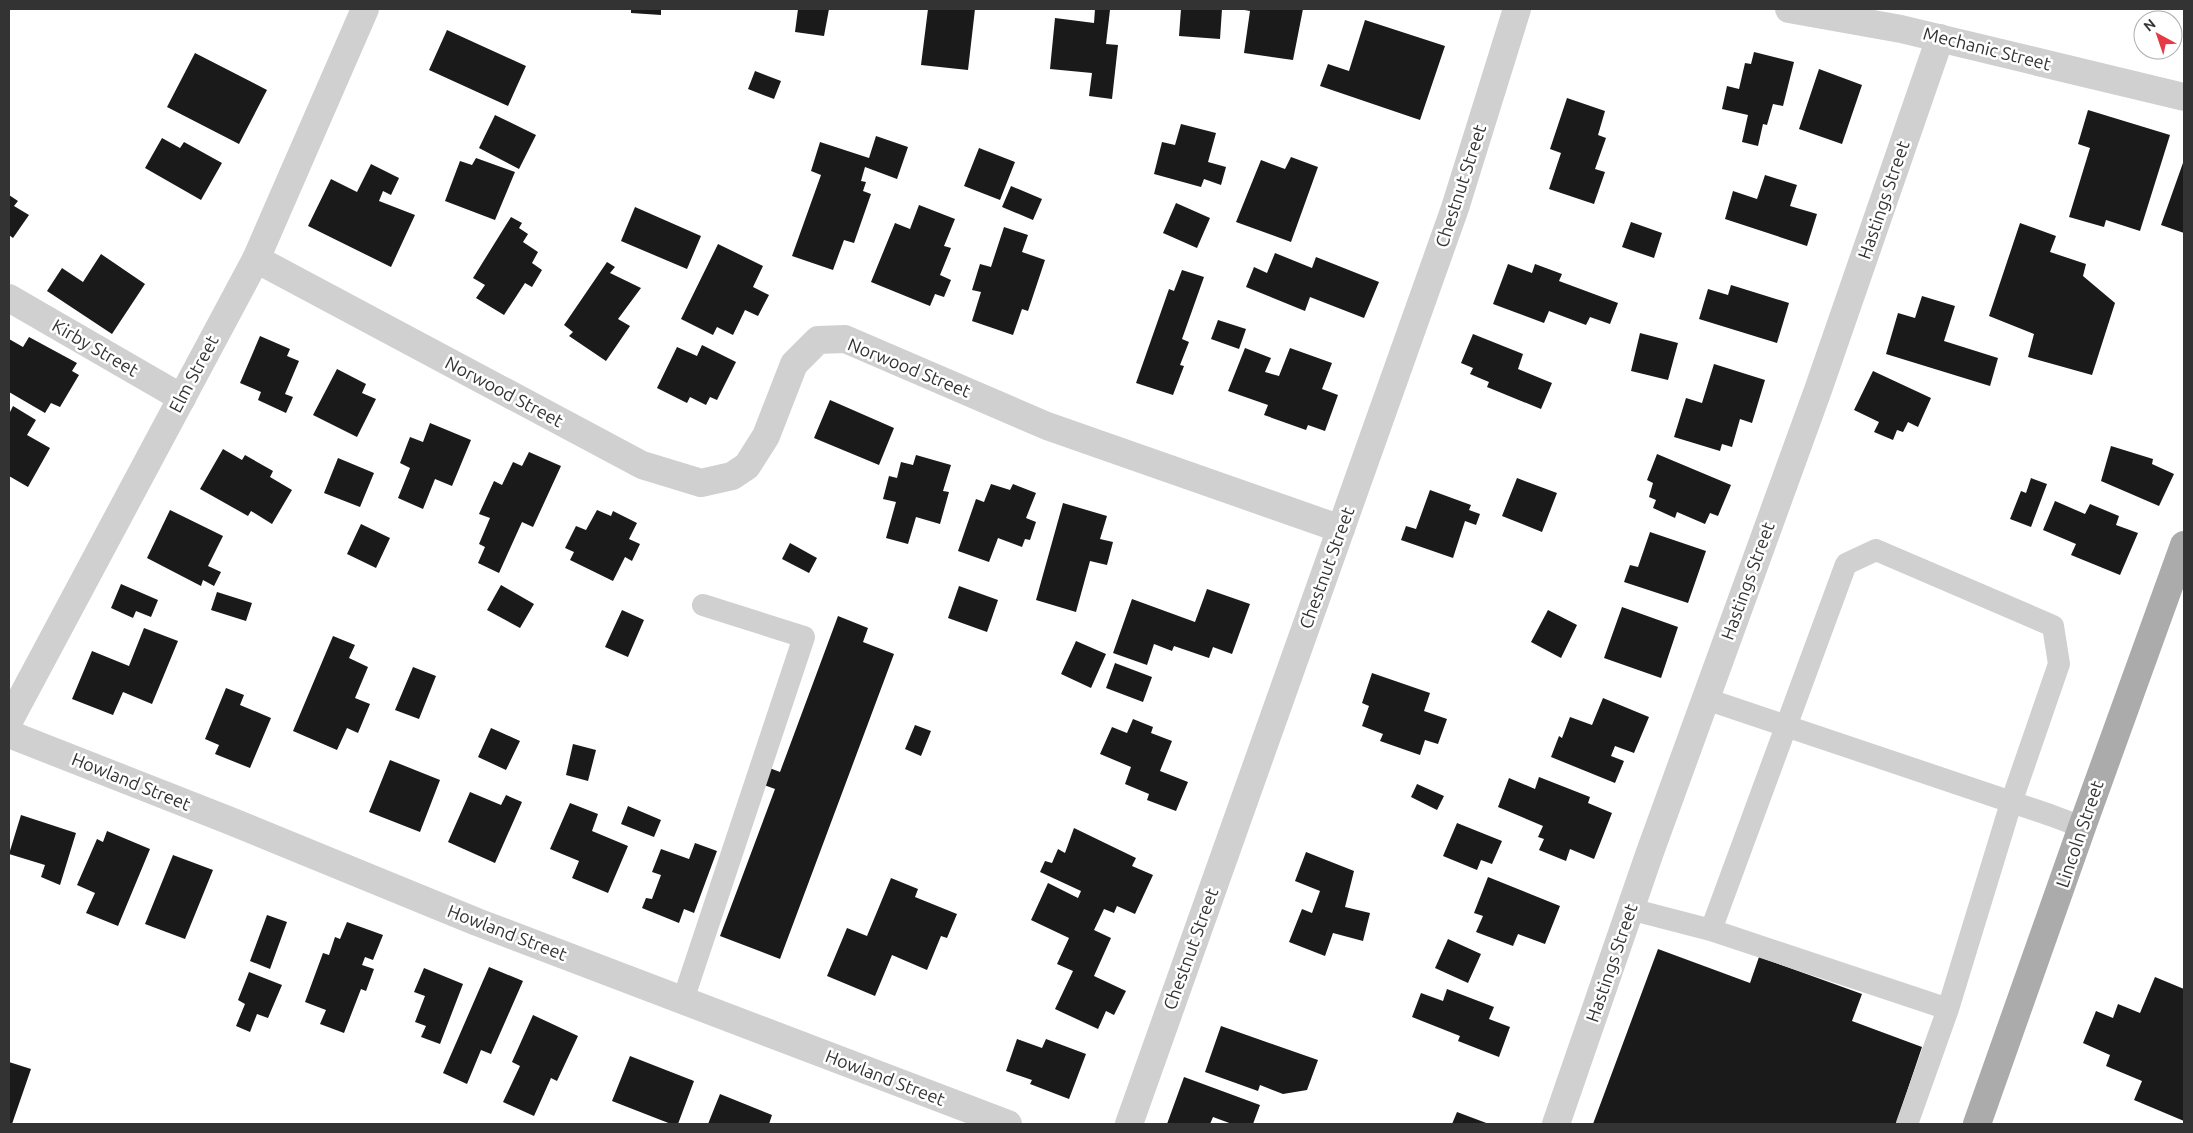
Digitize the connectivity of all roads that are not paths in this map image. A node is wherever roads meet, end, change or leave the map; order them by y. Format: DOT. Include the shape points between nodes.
graph roads {
  1 [pos="1517,9"];
  2 [pos="1789,9"];
  3 [pos="363,11"];
  4 [pos="1940,38"];
  5 [pos="2184,97"];
  6 [pos="256,260"];
  7 [pos="9,298"];
  8 [pos="182,398"];
  9 [pos="1341,529"];
  10 [pos="2184,545"];
  11 [pos="703,605"];
  12 [pos="15,692"];
  13 [pos="1706,699"];
  14 [pos="9,721"];
  15 [pos="1784,725"];
  16 [pos="9,734"];
  17 [pos="2011,803"];
  18 [pos="2082,828"];
  19 [pos="1630,909"];
  20 [pos="1710,930"];
  21 [pos="683,1000"];
  22 [pos="1948,1009"];
  23 [pos="1008,1124"];
  24 [pos="1129,1124"];
  25 [pos="1556,1124"];
  26 [pos="1908,1124"];
  27 [pos="1977,1124"];
  1 -- 9 [label="street, Chestnut Street" via="1455,208"];
  2 -- 4 [label="street, Mechanic Street"];
  3 -- 6 [label="street, Elm Street"];
  4 -- 5 [label="street, Mechanic Street"];
  4 -- 13 [label="street, Hastings Street"];
  6 -- 8 [label="street, Elm Street"];
  6 -- 9 [label="street, Norwood Street" via="642,465 701,483 732,476 747,466 766,436 794,364 818,340 845,339 1047,426"];
  7 -- 8 [label="street, Kirby Street"];
  8 -- 12 [label="street, Elm Street"];
  9 -- 24 [label="street, Chestnut Street"];
  10 -- 18 [label="main road, Lincoln Street"];
  11 -- 21 [label="lane" via="804,637"];
  12 -- 14 [label="street, Elm Street"];
  13 -- 15 [label="lane"];
  13 -- 19 [label="street, Hastings Street"];
  15 -- 17 [label="lane"];
  15 -- 17 [label="lane" via="1846,564 1876,550 2053,626 2060,664"];
  15 -- 20 [label="lane"];
  16 -- 21 [label="street, Howland Street" via="477,922"];
  17 -- 18 [label="lane"];
  17 -- 22 [label="lane"];
  18 -- 27 [label="main road, Lincoln Street"];
  19 -- 20 [label="lane"];
  19 -- 25 [label="street, Hastings Street"];
  20 -- 22 [label="lane"];
  21 -- 23 [label="street, Howland Street"];
  22 -- 26 [label="lane"];
}
